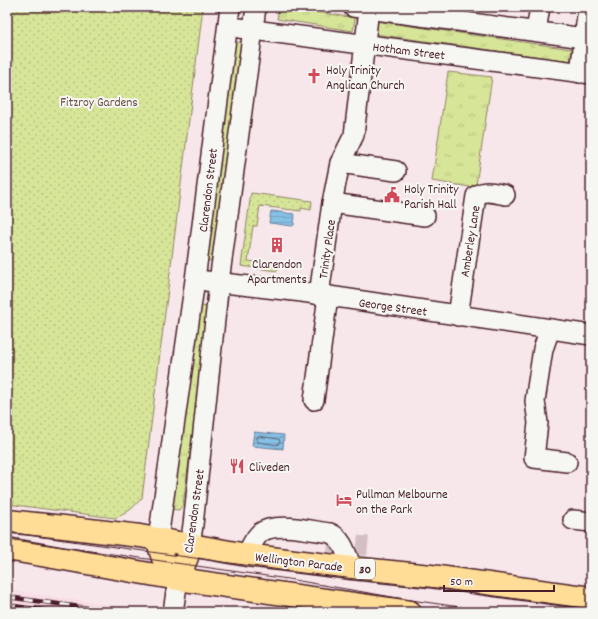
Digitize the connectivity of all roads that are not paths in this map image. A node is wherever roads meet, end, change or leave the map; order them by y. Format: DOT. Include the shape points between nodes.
graph roads {
  1 [pos="230,7"];
  2 [pos="256,7"];
  3 [pos="540,7"];
  4 [pos="588,7"];
  5 [pos="361,8"];
  6 [pos="228,27"];
  7 [pos="252,30"];
  8 [pos="536,31"];
  9 [pos="587,38"];
  10 [pos="365,44"];
  11 [pos="585,73"];
  12 [pos="340,163"];
  13 [pos="396,171"];
  14 [pos="505,195"];
  15 [pos="332,203"];
  16 [pos="425,216"];
  17 [pos="195,280"];
  18 [pos="219,282"];
  19 [pos="324,296"];
  20 [pos="458,316"];
  21 [pos="550,329"];
  22 [pos="591,335"];
  23 [pos="314,400"];
  24 [pos="567,462"];
  25 [pos="7,521"];
  26 [pos="261,532"];
  27 [pos="158,539"];
  28 [pos="324,541"];
  29 [pos="190,545"];
  30 [pos="7,549"];
  31 [pos="247,555"];
  32 [pos="352,568"];
  33 [pos="178,579"];
  34 [pos="591,598"];
  35 [pos="174,606"];
  36 [pos="410,612"];
  1 -- 6 [label="street, Clarendon Street"];
  2 -- 7 [label="street, Clarendon Street"];
  3 -- 8 [label="street"];
  4 -- 9 [label="street"];
  5 -- 8 [label="street"];
  5 -- 10 [label="street, Trinity Place"];
  6 -- 7 [label="street, Hotham Street"];
  6 -- 17 [label="street, Clarendon Street"];
  7 -- 10 [label="street, Hotham Street"];
  7 -- 18 [label="street, Clarendon Street"];
  8 -- 9 [label="street"];
  9 -- 11 [label="street"];
  10 -- 11 [label="street, Hotham Street"];
  10 -- 12 [label="street, Trinity Place" via="354,135"];
  12 -- 13 [label="street"];
  12 -- 15 [label="street, Trinity Place"];
  14 -- 20 [label="street, Amberley Lane" via="485,192 476,196"];
  15 -- 16 [label="street, Trinity Place"];
  15 -- 19 [label="street, Trinity Place"];
  17 -- 18 [label="street, George Street"];
  17 -- 27 [label="street, Clarendon Street"];
  18 -- 19 [label="street, George Street"];
  18 -- 29 [label="street, Clarendon Street"];
  19 -- 20 [label="street, George Street"];
  19 -- 23 [label="street, Trinity Place"];
  20 -- 21 [label="street, George Street"];
  21 -- 22 [label="street, George Street"];
  21 -- 24 [label="street" via="535,401 538,423 534,458"];
  25 -- 27 [label="main road, Wellington Parade / 30"];
  26 -- 28 [label="street"];
  26 -- 31 [label="street" via="255,538"];
  26 -- 32 [label="street" via="286,527 330,533 340,541"];
  27 -- 29 [label="main road, Wellington Parade / 30"];
  27 -- 33 [label="main road, Clarendon Street" via="164,561"];
  29 -- 31 [label="main road, Wellington Parade / 30"];
  29 -- 33 [label="main road, Clarendon Street"];
  30 -- 33 [label="main road"];
  31 -- 32 [label="main road, Wellington Parade / 30"];
  32 -- 34 [label="main road, Wellington Parade / 30"];
  33 -- 35 [label="street"];
  33 -- 36 [label="main road"];
}
